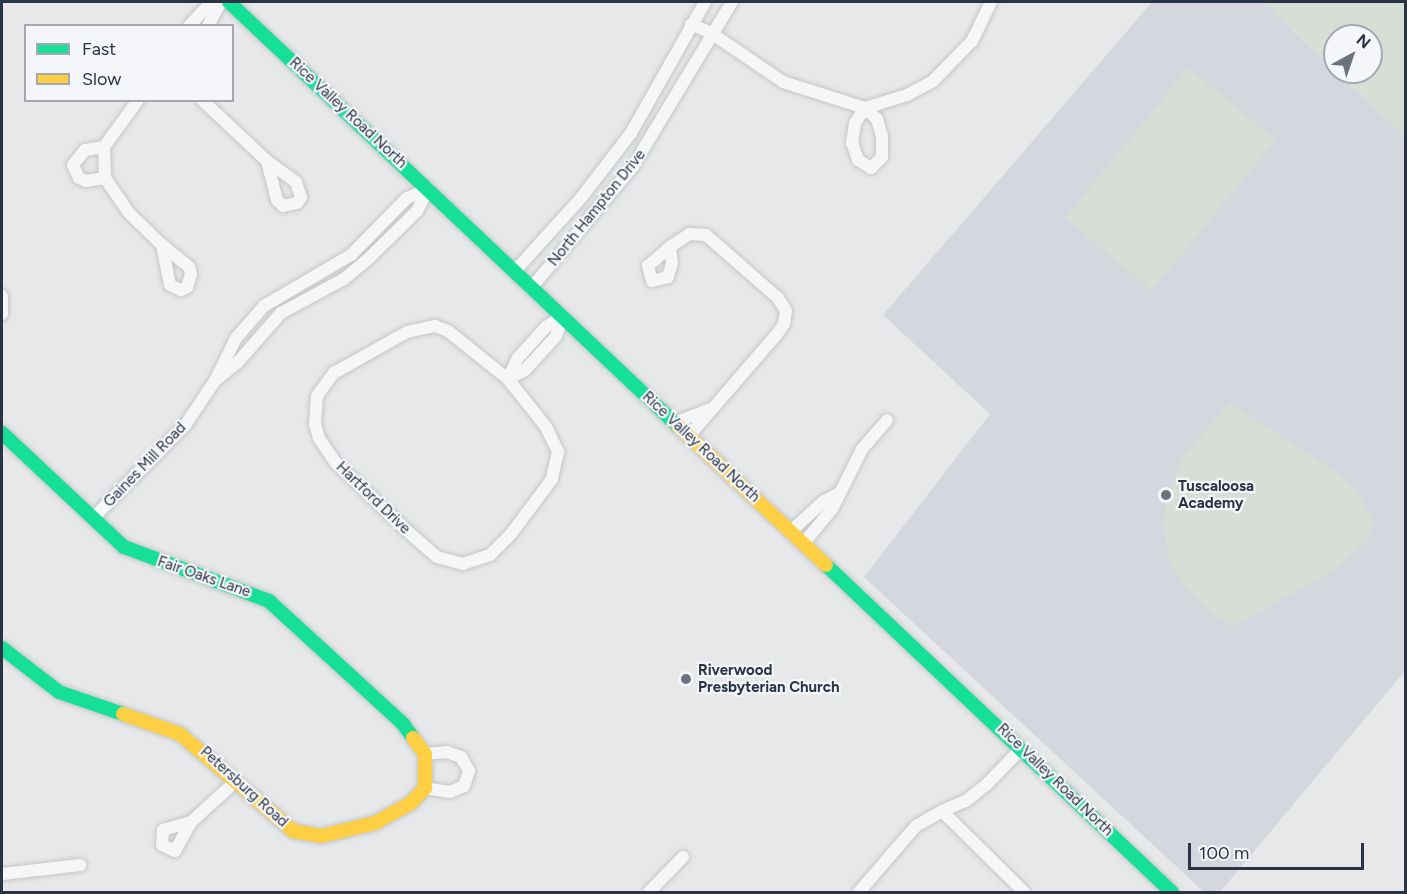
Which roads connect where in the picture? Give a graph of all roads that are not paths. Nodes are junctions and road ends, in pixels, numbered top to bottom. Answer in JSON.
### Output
{"nodes":[{"id":1,"x":211,"y":2,"type":"edge"},
{"id":2,"x":221,"y":2,"type":"edge"},
{"id":3,"x":229,"y":2,"type":"edge"},
{"id":4,"x":705,"y":2,"type":"edge"},
{"id":5,"x":732,"y":2,"type":"edge"},
{"id":6,"x":991,"y":2,"type":"edge"},
{"id":7,"x":191,"y":24,"type":"edge"},
{"id":8,"x":208,"y":24,"type":"edge"},
{"id":9,"x":691,"y":24,"type":"junction"},
{"id":10,"x":711,"y":33,"type":"junction"},
{"id":11,"x":137,"y":102,"type":"edge"},
{"id":12,"x":204,"y":102,"type":"edge"},
{"id":13,"x":104,"y":147,"type":"junction"},
{"id":14,"x":267,"y":161,"type":"dead end"},
{"id":15,"x":105,"y":177,"type":"junction"},
{"id":16,"x":429,"y":189,"type":"junction"},
{"id":17,"x":162,"y":244,"type":"dead end"},
{"id":18,"x":670,"y":247,"type":"dead end"},
{"id":19,"x":515,"y":271,"type":"junction"},
{"id":20,"x":532,"y":287,"type":"junction"},
{"id":21,"x":2,"y":296,"type":"edge"},
{"id":22,"x":2,"y":314,"type":"edge"},
{"id":23,"x":563,"y":316,"type":"junction"},
{"id":24,"x":508,"y":379,"type":"junction"},
{"id":25,"x":712,"y":409,"type":"junction"},
{"id":26,"x":887,"y":420,"type":"dead end"},
{"id":27,"x":674,"y":423,"type":"junction"},
{"id":28,"x":2,"y":433,"type":"edge"},
{"id":29,"x":688,"y":437,"type":"junction"},
{"id":30,"x":840,"y":493,"type":"junction"},
{"id":31,"x":93,"y":518,"type":"junction"},
{"id":32,"x":790,"y":531,"type":"junction"},
{"id":33,"x":803,"y":544,"type":"junction"},
{"id":34,"x":2,"y":648,"type":"edge"},
{"id":35,"x":1022,"y":748,"type":"junction"},
{"id":36,"x":425,"y":754,"type":"junction"},
{"id":37,"x":234,"y":783,"type":"junction"},
{"id":38,"x":425,"y":788,"type":"junction"},
{"id":39,"x":942,"y":811,"type":"junction"},
{"id":40,"x":191,"y":822,"type":"dead end"},
{"id":41,"x":683,"y":856,"type":"dead end"},
{"id":42,"x":80,"y":865,"type":"dead end"},
{"id":43,"x":2,"y":874,"type":"edge"},
{"id":44,"x":649,"y":892,"type":"edge"},
{"id":45,"x":859,"y":892,"type":"edge"},
{"id":46,"x":1024,"y":892,"type":"edge"},
{"id":47,"x":1172,"y":892,"type":"edge"}],
"edges":[{"from":1,"to":7,"type":"street"},
{"from":2,"to":8,"type":"street"},
{"from":3,"to":16,"type":"street","name":"Rice Valley Road North"},
{"from":4,"to":9,"type":"street","name":"North Hampton Drive"},
{"from":5,"to":10,"type":"street","name":"North Hampton Drive"},
{"from":6,"to":10,"type":"street"},
{"from":9,"to":10,"type":"street"},
{"from":9,"to":19,"type":"street","name":"North Hampton Drive"},
{"from":10,"to":20,"type":"street","name":"North Hampton Drive"},
{"from":11,"to":13,"type":"street"},
{"from":12,"to":14,"type":"street"},
{"from":13,"to":15,"type":"street"},
{"from":13,"to":15,"type":"street"},
{"from":15,"to":17,"type":"street"},
{"from":16,"to":19,"type":"street","name":"Rice Valley Road North"},
{"from":16,"to":31,"type":"street","name":"Gaines Mill Road"},
{"from":18,"to":25,"type":"street"},
{"from":19,"to":20,"type":"street","name":"Rice Valley Road North"},
{"from":20,"to":23,"type":"street","name":"Rice Valley Road North"},
{"from":21,"to":22,"type":"street"},
{"from":23,"to":24,"type":"street"},
{"from":23,"to":27,"type":"street","name":"Rice Valley Road North"},
{"from":24,"to":24,"type":"street","name":"Hartford Drive"},
{"from":25,"to":27,"type":"street"},
{"from":25,"to":29,"type":"street"},
{"from":26,"to":30,"type":"street"},
{"from":27,"to":29,"type":"street","name":"Rice Valley Road North"},
{"from":28,"to":31,"type":"street","name":"Fair Oaks Lane"},
{"from":29,"to":32,"type":"street","name":"Rice Valley Road North"},
{"from":30,"to":32,"type":"street"},
{"from":30,"to":33,"type":"street"},
{"from":31,"to":36,"type":"street","name":"Fair Oaks Lane"},
{"from":32,"to":33,"type":"street","name":"Rice Valley Road North"},
{"from":33,"to":35,"type":"street","name":"Rice Valley Road North"},
{"from":34,"to":37,"type":"street","name":"Petersburg Road"},
{"from":35,"to":39,"type":"street"},
{"from":35,"to":47,"type":"street","name":"Rice Valley Road North"},
{"from":36,"to":38,"type":"street"},
{"from":36,"to":38,"type":"street"},
{"from":37,"to":38,"type":"street","name":"Petersburg Road"},
{"from":37,"to":40,"type":"street"},
{"from":39,"to":45,"type":"street"},
{"from":39,"to":46,"type":"street"},
{"from":41,"to":44,"type":"street"},
{"from":42,"to":43,"type":"street"}]}
